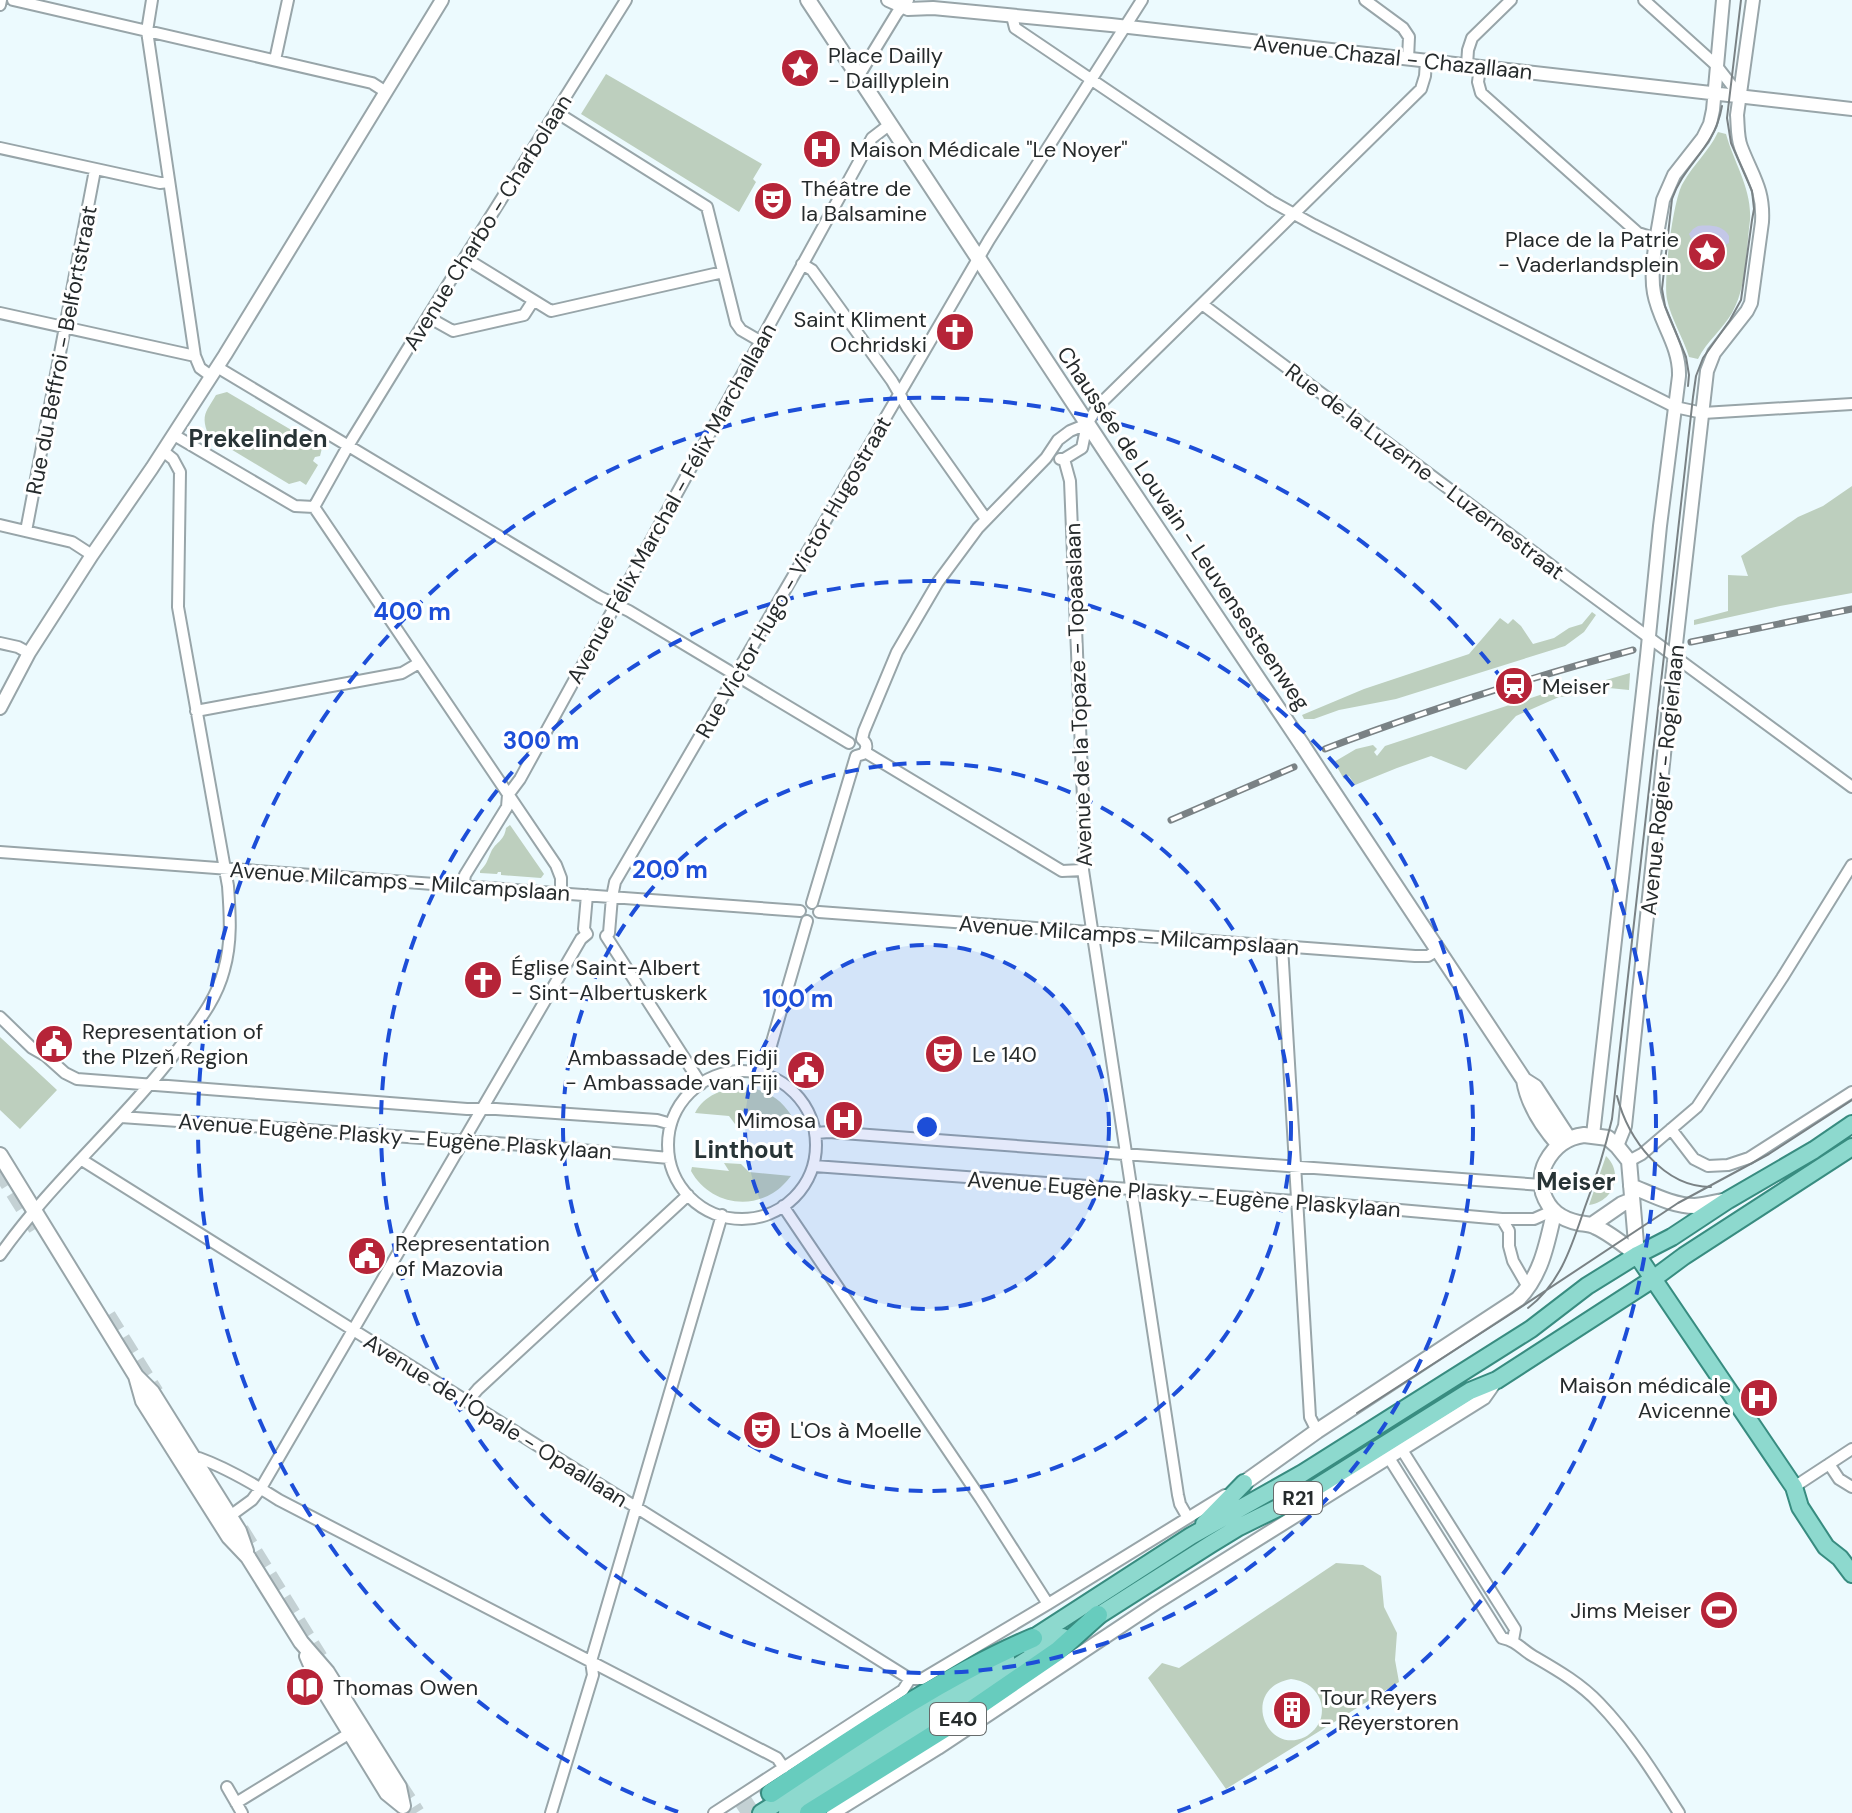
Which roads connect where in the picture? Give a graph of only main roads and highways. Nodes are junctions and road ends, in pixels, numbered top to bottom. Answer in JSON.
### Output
{"nodes":[{"id":1,"x":808,"y":0,"type":"edge"},
{"id":2,"x":1852,"y":1124,"type":"edge"},
{"id":3,"x":1564,"y":1142,"type":"junction"},
{"id":4,"x":1852,"y":1147,"type":"edge"},
{"id":5,"x":0,"y":1155,"type":"edge"},
{"id":6,"x":1631,"y":1193,"type":"junction"},
{"id":7,"x":1728,"y":1200,"type":"junction"},
{"id":8,"x":1553,"y":1212,"type":"junction"},
{"id":9,"x":1593,"y":1224,"type":"junction"},
{"id":10,"x":1637,"y":1255,"type":"junction"},
{"id":11,"x":1653,"y":1279,"type":"junction"},
{"id":12,"x":1244,"y":1483,"type":"joint"},
{"id":13,"x":1191,"y":1536,"type":"junction"},
{"id":14,"x":1852,"y":1574,"type":"edge"},
{"id":15,"x":1098,"y":1615,"type":"junction"},
{"id":16,"x":1033,"y":1638,"type":"junction"},
{"id":17,"x":301,"y":1642,"type":"junction"},
{"id":18,"x":350,"y":1733,"type":"junction"},
{"id":19,"x":373,"y":1746,"type":"junction"},
{"id":20,"x":771,"y":1793,"type":"tunnel mouth"},
{"id":21,"x":405,"y":1809,"type":"edge"},
{"id":22,"x":761,"y":1813,"type":"edge"},
{"id":23,"x":787,"y":1813,"type":"edge"},
{"id":24,"x":809,"y":1813,"type":"edge"}],
"edges":[{"from":1,"to":3,"type":"main road","name":"Chaussée de Louvain - Leuvensesteenweg","bridge":true},
{"from":2,"to":7,"type":"main road","number":"R21"},
{"from":3,"to":6,"type":"main road"},
{"from":3,"to":8,"type":"main road"},
{"from":4,"to":11,"type":"main road","number":"R21"},
{"from":5,"to":17,"type":"main road"},
{"from":6,"to":7,"type":"main road"},
{"from":6,"to":9,"type":"main road"},
{"from":6,"to":10,"type":"main road"},
{"from":7,"to":10,"type":"main road","number":"R21"},
{"from":8,"to":9,"type":"main road"},
{"from":8,"to":12,"type":"main road"},
{"from":9,"to":10,"type":"main road"},
{"from":10,"to":11,"type":"main road"},
{"from":10,"to":13,"type":"main road","number":"R21"},
{"from":11,"to":14,"type":"main road"},
{"from":11,"to":15,"type":"main road","number":"R21"},
{"from":12,"to":13,"type":"main road"},
{"from":13,"to":16,"type":"main road","number":"R21"},
{"from":15,"to":23,"type":"main road","number":"R21"},
{"from":15,"to":24,"type":"highway","number":"E40"},
{"from":16,"to":20,"type":"highway","number":"E40"},
{"from":16,"to":22,"type":"main road","number":"R21"},
{"from":17,"to":18,"type":"main road"},
{"from":17,"to":19,"type":"main road"},
{"from":18,"to":19,"type":"main road"},
{"from":18,"to":21,"type":"main road"},
{"from":19,"to":21,"type":"main road"}]}
